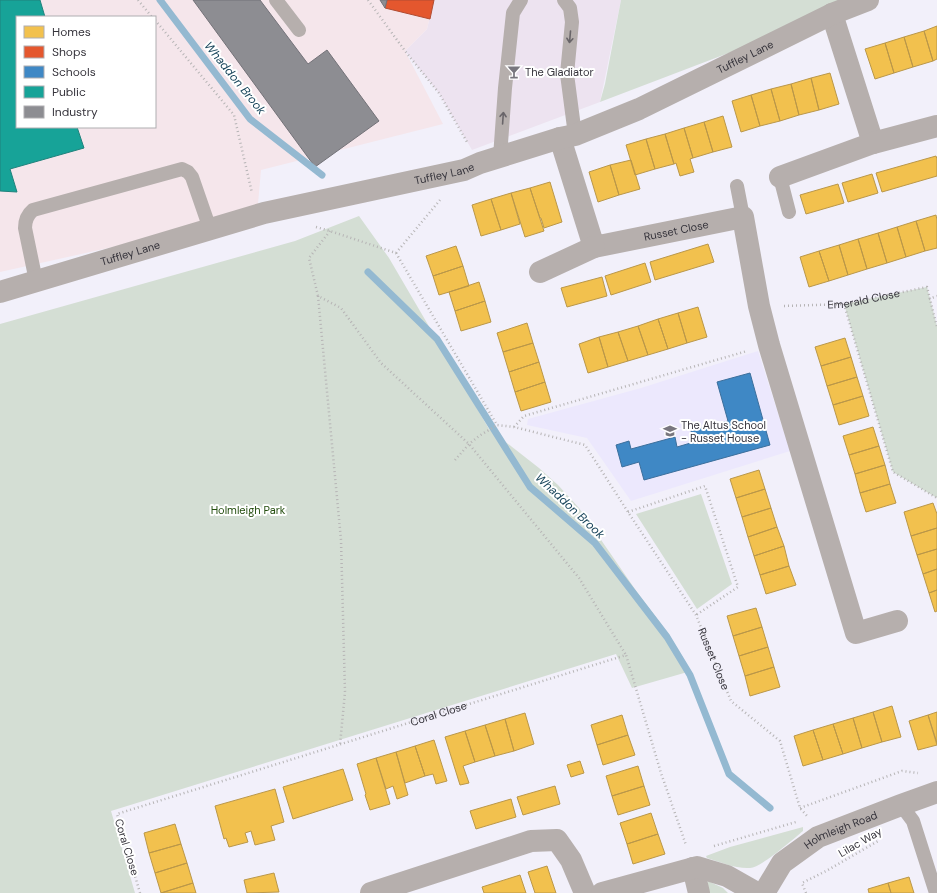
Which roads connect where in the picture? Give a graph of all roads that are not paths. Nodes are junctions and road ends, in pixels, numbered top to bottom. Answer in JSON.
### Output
{"nodes":[{"id":1,"x":276,"y":0,"type":"edge"},
{"id":2,"x":521,"y":0,"type":"edge"},
{"id":3,"x":564,"y":0,"type":"edge"},
{"id":4,"x":868,"y":0,"type":"edge"},
{"id":5,"x":832,"y":14,"type":"junction"},
{"id":6,"x":299,"y":30,"type":"dead end"},
{"id":7,"x":937,"y":126,"type":"edge"},
{"id":8,"x":568,"y":136,"type":"junction"},
{"id":9,"x":873,"y":143,"type":"junction"},
{"id":10,"x":490,"y":160,"type":"junction"},
{"id":11,"x":780,"y":177,"type":"joint"},
{"id":12,"x":738,"y":186,"type":"dead end"},
{"id":13,"x":789,"y":212,"type":"dead end"},
{"id":14,"x":743,"y":218,"type":"junction"},
{"id":15,"x":210,"y":229,"type":"junction"},
{"id":16,"x":594,"y":247,"type":"junction"},
{"id":17,"x":540,"y":272,"type":"dead end"},
{"id":18,"x":36,"y":281,"type":"junction"},
{"id":19,"x":0,"y":292,"type":"edge"},
{"id":20,"x":897,"y":622,"type":"dead end"},
{"id":21,"x":937,"y":792,"type":"edge"},
{"id":22,"x":901,"y":804,"type":"junction"},
{"id":23,"x":693,"y":868,"type":"junction"},
{"id":24,"x":371,"y":893,"type":"edge"},
{"id":25,"x":585,"y":893,"type":"edge"},
{"id":26,"x":602,"y":893,"type":"edge"},
{"id":27,"x":699,"y":893,"type":"edge"},
{"id":28,"x":756,"y":893,"type":"edge"},
{"id":29,"x":764,"y":893,"type":"edge"},
{"id":30,"x":936,"y":893,"type":"edge"}],
"edges":[{"from":1,"to":6,"type":"lane"},
{"from":10,"to":2,"type":"lane","one_way":true},
{"from":3,"to":8,"type":"lane","one_way":true},
{"from":4,"to":5,"type":"street","name":"Tuffley Lane"},
{"from":5,"to":8,"type":"street","name":"Tuffley Lane"},
{"from":5,"to":9,"type":"street"},
{"from":7,"to":9,"type":"street"},
{"from":8,"to":10,"type":"street","name":"Tuffley Lane"},
{"from":8,"to":16,"type":"street"},
{"from":9,"to":11,"type":"street"},
{"from":10,"to":15,"type":"street","name":"Tuffley Lane"},
{"from":11,"to":13,"type":"lane"},
{"from":12,"to":14,"type":"lane"},
{"from":14,"to":16,"type":"street","name":"Russet Close"},
{"from":14,"to":20,"type":"street"},
{"from":15,"to":18,"type":"street","name":"Tuffley Lane"},
{"from":15,"to":18,"type":"lane"},
{"from":16,"to":17,"type":"street","name":"Russet Close"},
{"from":18,"to":19,"type":"street","name":"Tuffley Lane"},
{"from":21,"to":22,"type":"street","name":"Holmleigh Road"},
{"from":22,"to":29,"type":"street","name":"Holmleigh Road"},
{"from":22,"to":30,"type":"lane"},
{"from":23,"to":26,"type":"street"},
{"from":23,"to":27,"type":"street"},
{"from":23,"to":28,"type":"street"},
{"from":24,"to":25,"type":"street"}]}
